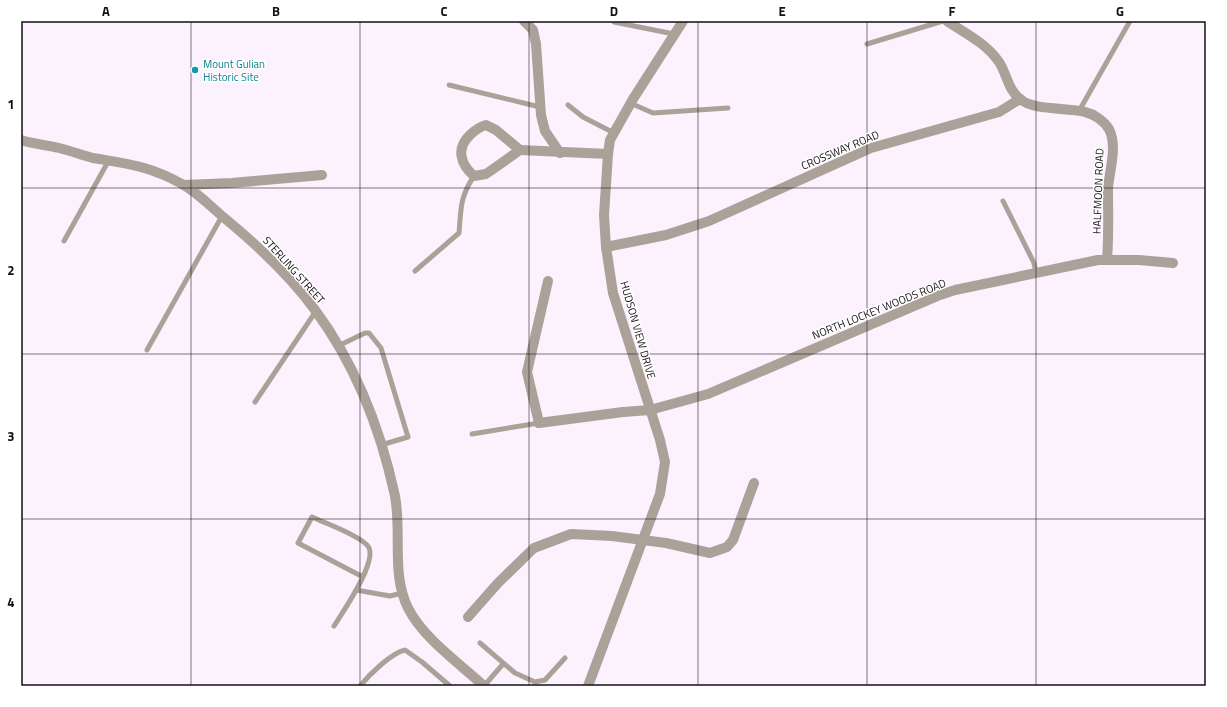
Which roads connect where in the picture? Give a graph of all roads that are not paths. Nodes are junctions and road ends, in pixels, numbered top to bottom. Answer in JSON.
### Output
{"nodes":[{"id":1,"x":524,"y":21,"type":"edge"},
{"id":2,"x":683,"y":21,"type":"edge"},
{"id":3,"x":943,"y":21,"type":"edge"},
{"id":4,"x":947,"y":21,"type":"edge"},
{"id":5,"x":1130,"y":21,"type":"edge"},
{"id":6,"x":614,"y":22,"type":"edge"},
{"id":7,"x":674,"y":34,"type":"junction"},
{"id":8,"x":867,"y":44,"type":"dead end"},
{"id":9,"x":449,"y":85,"type":"dead end"},
{"id":10,"x":1020,"y":99,"type":"junction"},
{"id":11,"x":630,"y":103,"type":"junction"},
{"id":12,"x":568,"y":105,"type":"dead end"},
{"id":13,"x":540,"y":107,"type":"junction"},
{"id":14,"x":728,"y":108,"type":"dead end"},
{"id":15,"x":1079,"y":111,"type":"junction"},
{"id":16,"x":614,"y":133,"type":"junction"},
{"id":17,"x":21,"y":140,"type":"edge"},
{"id":18,"x":520,"y":150,"type":"junction"},
{"id":19,"x":560,"y":153,"type":"junction"},
{"id":20,"x":608,"y":154,"type":"junction"},
{"id":21,"x":108,"y":160,"type":"junction"},
{"id":22,"x":322,"y":175,"type":"dead end"},
{"id":23,"x":474,"y":176,"type":"junction"},
{"id":24,"x":184,"y":185,"type":"junction"},
{"id":25,"x":1003,"y":201,"type":"dead end"},
{"id":26,"x":222,"y":216,"type":"junction"},
{"id":27,"x":64,"y":241,"type":"dead end"},
{"id":28,"x":606,"y":247,"type":"junction"},
{"id":29,"x":1106,"y":260,"type":"junction"},
{"id":30,"x":1173,"y":263,"type":"dead end"},
{"id":31,"x":415,"y":271,"type":"dead end"},
{"id":32,"x":1036,"y":273,"type":"junction"},
{"id":33,"x":548,"y":281,"type":"dead end"},
{"id":34,"x":316,"y":311,"type":"junction"},
{"id":35,"x":338,"y":346,"type":"junction"},
{"id":36,"x":147,"y":350,"type":"dead end"},
{"id":37,"x":255,"y":402,"type":"dead end"},
{"id":38,"x":650,"y":410,"type":"junction"},
{"id":39,"x":539,"y":423,"type":"junction"},
{"id":40,"x":472,"y":434,"type":"dead end"},
{"id":41,"x":381,"y":445,"type":"junction"},
{"id":42,"x":754,"y":483,"type":"dead end"},
{"id":43,"x":644,"y":541,"type":"junction"},
{"id":44,"x":363,"y":577,"type":"junction"},
{"id":45,"x":356,"y":590,"type":"junction"},
{"id":46,"x":402,"y":593,"type":"junction"},
{"id":47,"x":468,"y":617,"type":"dead end"},
{"id":48,"x":334,"y":626,"type":"dead end"},
{"id":49,"x":480,"y":643,"type":"dead end"},
{"id":50,"x":565,"y":658,"type":"dead end"},
{"id":51,"x":503,"y":664,"type":"junction"},
{"id":52,"x":360,"y":686,"type":"edge"},
{"id":53,"x":450,"y":686,"type":"edge"},
{"id":54,"x":484,"y":686,"type":"edge"},
{"id":55,"x":588,"y":686,"type":"edge"}],
"edges":[{"from":1,"to":13,"type":"street"},
{"from":2,"to":7,"type":"street","name":"HUDSON VIEW DRIVE"},
{"from":3,"to":8,"type":"lane"},
{"from":4,"to":10,"type":"street"},
{"from":5,"to":15,"type":"lane"},
{"from":6,"to":7,"type":"lane"},
{"from":7,"to":11,"type":"street","name":"HUDSON VIEW DRIVE"},
{"from":9,"to":13,"type":"lane"},
{"from":10,"to":15,"type":"street"},
{"from":10,"to":28,"type":"street","name":"CROSSWAY ROAD"},
{"from":11,"to":14,"type":"lane"},
{"from":11,"to":16,"type":"street","name":"HUDSON VIEW DRIVE"},
{"from":12,"to":16,"type":"lane"},
{"from":13,"to":19,"type":"street"},
{"from":15,"to":29,"type":"street","name":"HALFMOON ROAD"},
{"from":16,"to":20,"type":"street","name":"HUDSON VIEW DRIVE"},
{"from":17,"to":21,"type":"street","name":"STERLING STREET"},
{"from":18,"to":19,"type":"street"},
{"from":18,"to":23,"type":"street"},
{"from":18,"to":23,"type":"street"},
{"from":19,"to":20,"type":"street"},
{"from":20,"to":28,"type":"street","name":"HUDSON VIEW DRIVE"},
{"from":21,"to":24,"type":"street","name":"STERLING STREET"},
{"from":21,"to":27,"type":"lane"},
{"from":22,"to":24,"type":"street"},
{"from":23,"to":31,"type":"lane"},
{"from":24,"to":26,"type":"street","name":"STERLING STREET"},
{"from":25,"to":32,"type":"lane"},
{"from":26,"to":34,"type":"street","name":"STERLING STREET"},
{"from":26,"to":36,"type":"lane"},
{"from":28,"to":38,"type":"street","name":"HUDSON VIEW DRIVE"},
{"from":29,"to":30,"type":"street","name":"NORTH LOCKEY WOODS ROAD"},
{"from":29,"to":32,"type":"street","name":"NORTH LOCKEY WOODS ROAD"},
{"from":32,"to":38,"type":"street","name":"NORTH LOCKEY WOODS ROAD"},
{"from":33,"to":39,"type":"street"},
{"from":34,"to":35,"type":"street","name":"STERLING STREET"},
{"from":34,"to":37,"type":"lane"},
{"from":35,"to":41,"type":"street","name":"STERLING STREET"},
{"from":35,"to":41,"type":"lane"},
{"from":38,"to":39,"type":"street","name":"NORTH LOCKEY WOODS ROAD"},
{"from":38,"to":43,"type":"street","name":"HUDSON VIEW DRIVE"},
{"from":39,"to":40,"type":"lane"},
{"from":41,"to":46,"type":"street","name":"STERLING STREET"},
{"from":42,"to":43,"type":"street"},
{"from":43,"to":47,"type":"street"},
{"from":43,"to":55,"type":"street","name":"HUDSON VIEW DRIVE"},
{"from":44,"to":44,"type":"lane"},
{"from":44,"to":45,"type":"lane"},
{"from":45,"to":46,"type":"lane"},
{"from":45,"to":48,"type":"lane"},
{"from":46,"to":54,"type":"street","name":"STERLING STREET"},
{"from":49,"to":51,"type":"lane"},
{"from":50,"to":51,"type":"lane"},
{"from":51,"to":54,"type":"lane"},
{"from":52,"to":53,"type":"lane"}]}
